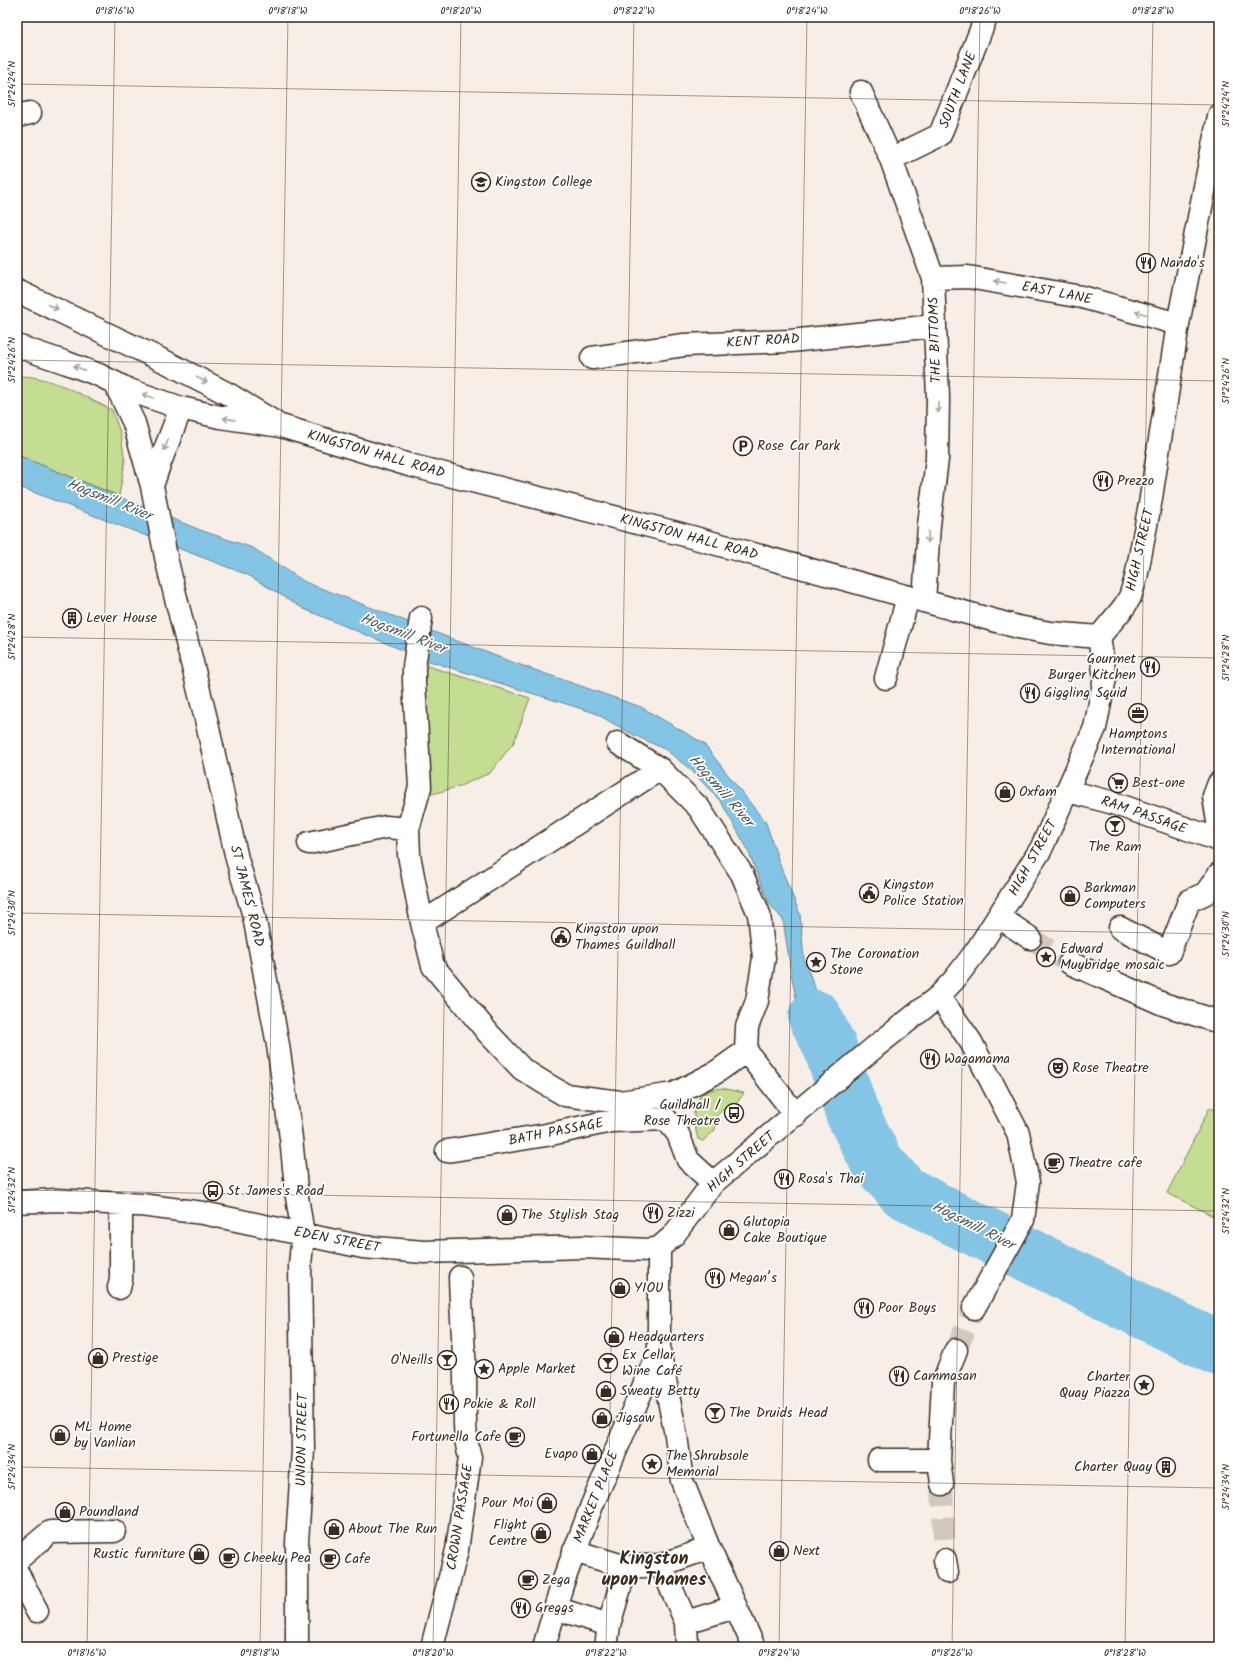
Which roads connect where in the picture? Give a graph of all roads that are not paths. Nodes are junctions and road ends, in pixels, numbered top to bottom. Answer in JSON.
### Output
{"nodes":[{"id":1,"x":986,"y":17,"type":"edge"},
{"id":2,"x":862,"y":92,"type":"dead end"},
{"id":3,"x":1219,"y":116,"type":"edge"},
{"id":4,"x":891,"y":159,"type":"junction"},
{"id":5,"x":933,"y":278,"type":"junction"},
{"id":6,"x":17,"y":291,"type":"edge"},
{"id":7,"x":1178,"y":324,"type":"junction"},
{"id":8,"x":934,"y":326,"type":"junction"},
{"id":9,"x":17,"y":346,"type":"edge"},
{"id":10,"x":592,"y":358,"type":"dead end"},
{"id":11,"x":115,"y":383,"type":"junction"},
{"id":12,"x":181,"y":408,"type":"junction"},
{"id":13,"x":281,"y":426,"type":"junction"},
{"id":14,"x":153,"y":489,"type":"junction"},
{"id":15,"x":916,"y":599,"type":"junction"},
{"id":16,"x":421,"y":620,"type":"dead end"},
{"id":17,"x":1099,"y":637,"type":"junction"},
{"id":18,"x":886,"y":678,"type":"dead end"},
{"id":19,"x":618,"y":743,"type":"dead end"},
{"id":20,"x":660,"y":769,"type":"junction"},
{"id":21,"x":1219,"y":783,"type":"edge"},
{"id":22,"x":1068,"y":791,"type":"junction"},
{"id":23,"x":1219,"y":828,"type":"edge"},
{"id":24,"x":408,"y":829,"type":"junction"},
{"id":25,"x":1219,"y":840,"type":"edge"},
{"id":26,"x":309,"y":843,"type":"dead end"},
{"id":27,"x":1219,"y":874,"type":"edge"},
{"id":28,"x":999,"y":917,"type":"junction"},
{"id":29,"x":422,"y":923,"type":"junction"},
{"id":30,"x":1120,"y":928,"type":"dead end"},
{"id":31,"x":1030,"y":938,"type":"tunnel mouth"},
{"id":32,"x":1070,"y":963,"type":"tunnel mouth"},
{"id":33,"x":939,"y":996,"type":"junction"},
{"id":34,"x":1219,"y":1022,"type":"edge"},
{"id":35,"x":746,"y":1051,"type":"junction"},
{"id":36,"x":796,"y":1114,"type":"junction"},
{"id":37,"x":447,"y":1151,"type":"dead end"},
{"id":38,"x":713,"y":1183,"type":"junction"},
{"id":39,"x":17,"y":1202,"type":"edge"},
{"id":40,"x":121,"y":1204,"type":"junction"},
{"id":41,"x":303,"y":1234,"type":"junction"},
{"id":42,"x":659,"y":1248,"type":"junction"},
{"id":43,"x":460,"y":1277,"type":"dead end"},
{"id":44,"x":119,"y":1288,"type":"dead end"},
{"id":45,"x":974,"y":1308,"type":"tunnel mouth"},
{"id":46,"x":956,"y":1350,"type":"tunnel mouth"},
{"id":47,"x":659,"y":1351,"type":"junction"},
{"id":48,"x":879,"y":1460,"type":"dead end"},
{"id":49,"x":939,"y":1460,"type":"junction"},
{"id":50,"x":942,"y":1484,"type":"tunnel mouth"},
{"id":51,"x":114,"y":1531,"type":"dead end"},
{"id":52,"x":709,"y":1548,"type":"junction"},
{"id":53,"x":574,"y":1551,"type":"junction"},
{"id":54,"x":17,"y":1560,"type":"edge"},
{"id":55,"x":661,"y":1565,"type":"junction"},
{"id":56,"x":626,"y":1567,"type":"junction"},
{"id":57,"x":17,"y":1572,"type":"edge"},
{"id":58,"x":735,"y":1607,"type":"junction"},
{"id":59,"x":555,"y":1608,"type":"junction"},
{"id":60,"x":37,"y":1611,"type":"dead end"},
{"id":61,"x":686,"y":1622,"type":"junction"},
{"id":62,"x":609,"y":1625,"type":"junction"},
{"id":63,"x":297,"y":1647,"type":"edge"},
{"id":64,"x":432,"y":1647,"type":"edge"},
{"id":65,"x":544,"y":1647,"type":"edge"},
{"id":66,"x":606,"y":1647,"type":"edge"},
{"id":67,"x":687,"y":1647,"type":"edge"},
{"id":68,"x":754,"y":1647,"type":"edge"}],
"edges":[{"from":1,"to":4,"type":"street","name":"SOUTH LANE"},
{"from":2,"to":4,"type":"street","name":"THE BITTOMS"},
{"from":3,"to":7,"type":"street","name":"HIGH STREET"},
{"from":4,"to":5,"type":"street","name":"THE BITTOMS"},
{"from":7,"to":5,"type":"street","name":"EAST LANE","one_way":true},
{"from":5,"to":8,"type":"street","name":"THE BITTOMS"},
{"from":6,"to":13,"type":"street","name":"KINGSTON HALL ROAD","one_way":true},
{"from":7,"to":17,"type":"street","name":"HIGH STREET"},
{"from":8,"to":10,"type":"street","name":"KENT ROAD"},
{"from":8,"to":15,"type":"street","name":"THE BITTOMS","one_way":true},
{"from":11,"to":9,"type":"street","name":"KINGSTON HALL ROAD","one_way":true},
{"from":12,"to":11,"type":"street","name":"KINGSTON HALL ROAD","one_way":true},
{"from":11,"to":14,"type":"street","name":"ST JAMES' ROAD"},
{"from":13,"to":12,"type":"street","name":"KINGSTON HALL ROAD","one_way":true},
{"from":12,"to":14,"type":"street","one_way":true},
{"from":13,"to":15,"type":"street","name":"KINGSTON HALL ROAD"},
{"from":14,"to":41,"type":"street","name":"ST JAMES' ROAD"},
{"from":15,"to":17,"type":"street","name":"KINGSTON HALL ROAD"},
{"from":15,"to":18,"type":"street","name":"THE BITTOMS"},
{"from":16,"to":24,"type":"street"},
{"from":17,"to":22,"type":"street","name":"HIGH STREET"},
{"from":19,"to":20,"type":"street"},
{"from":20,"to":29,"type":"street"},
{"from":20,"to":35,"type":"street"},
{"from":21,"to":23,"type":"street"},
{"from":22,"to":25,"type":"street","name":"RAM PASSAGE"},
{"from":22,"to":28,"type":"street","name":"HIGH STREET"},
{"from":24,"to":26,"type":"street"},
{"from":24,"to":29,"type":"street"},
{"from":27,"to":30,"type":"street"},
{"from":28,"to":31,"type":"street"},
{"from":28,"to":33,"type":"street","name":"HIGH STREET"},
{"from":29,"to":35,"type":"street"},
{"from":32,"to":34,"type":"street"},
{"from":33,"to":36,"type":"street","name":"HIGH STREET"},
{"from":33,"to":45,"type":"street"},
{"from":35,"to":36,"type":"street"},
{"from":36,"to":38,"type":"street","name":"HIGH STREET"},
{"from":37,"to":38,"type":"street","name":"BATH PASSAGE"},
{"from":38,"to":42,"type":"street","name":"HIGH STREET"},
{"from":39,"to":40,"type":"street","name":"EDEN STREET"},
{"from":40,"to":41,"type":"street","name":"EDEN STREET"},
{"from":40,"to":44,"type":"street"},
{"from":41,"to":42,"type":"street","name":"EDEN STREET"},
{"from":41,"to":63,"type":"street","name":"UNION STREET"},
{"from":42,"to":47,"type":"street","name":"MARKET PLACE"},
{"from":43,"to":64,"type":"street","name":"CROWN PASSAGE"},
{"from":46,"to":49,"type":"street"},
{"from":47,"to":52,"type":"street","name":"MARKET PLACE"},
{"from":47,"to":53,"type":"street","name":"MARKET PLACE"},
{"from":48,"to":49,"type":"street"},
{"from":49,"to":50,"type":"street"},
{"from":51,"to":54,"type":"street"},
{"from":52,"to":55,"type":"street"},
{"from":52,"to":58,"type":"street","name":"MARKET PLACE"},
{"from":53,"to":56,"type":"street"},
{"from":53,"to":59,"type":"street","name":"MARKET PLACE"},
{"from":55,"to":56,"type":"street"},
{"from":55,"to":61,"type":"street"},
{"from":56,"to":62,"type":"street"},
{"from":57,"to":60,"type":"street"},
{"from":58,"to":61,"type":"street"},
{"from":58,"to":68,"type":"street","name":"MARKET PLACE"},
{"from":59,"to":62,"type":"street"},
{"from":59,"to":65,"type":"street","name":"MARKET PLACE"},
{"from":61,"to":67,"type":"street"},
{"from":62,"to":66,"type":"street"}]}
